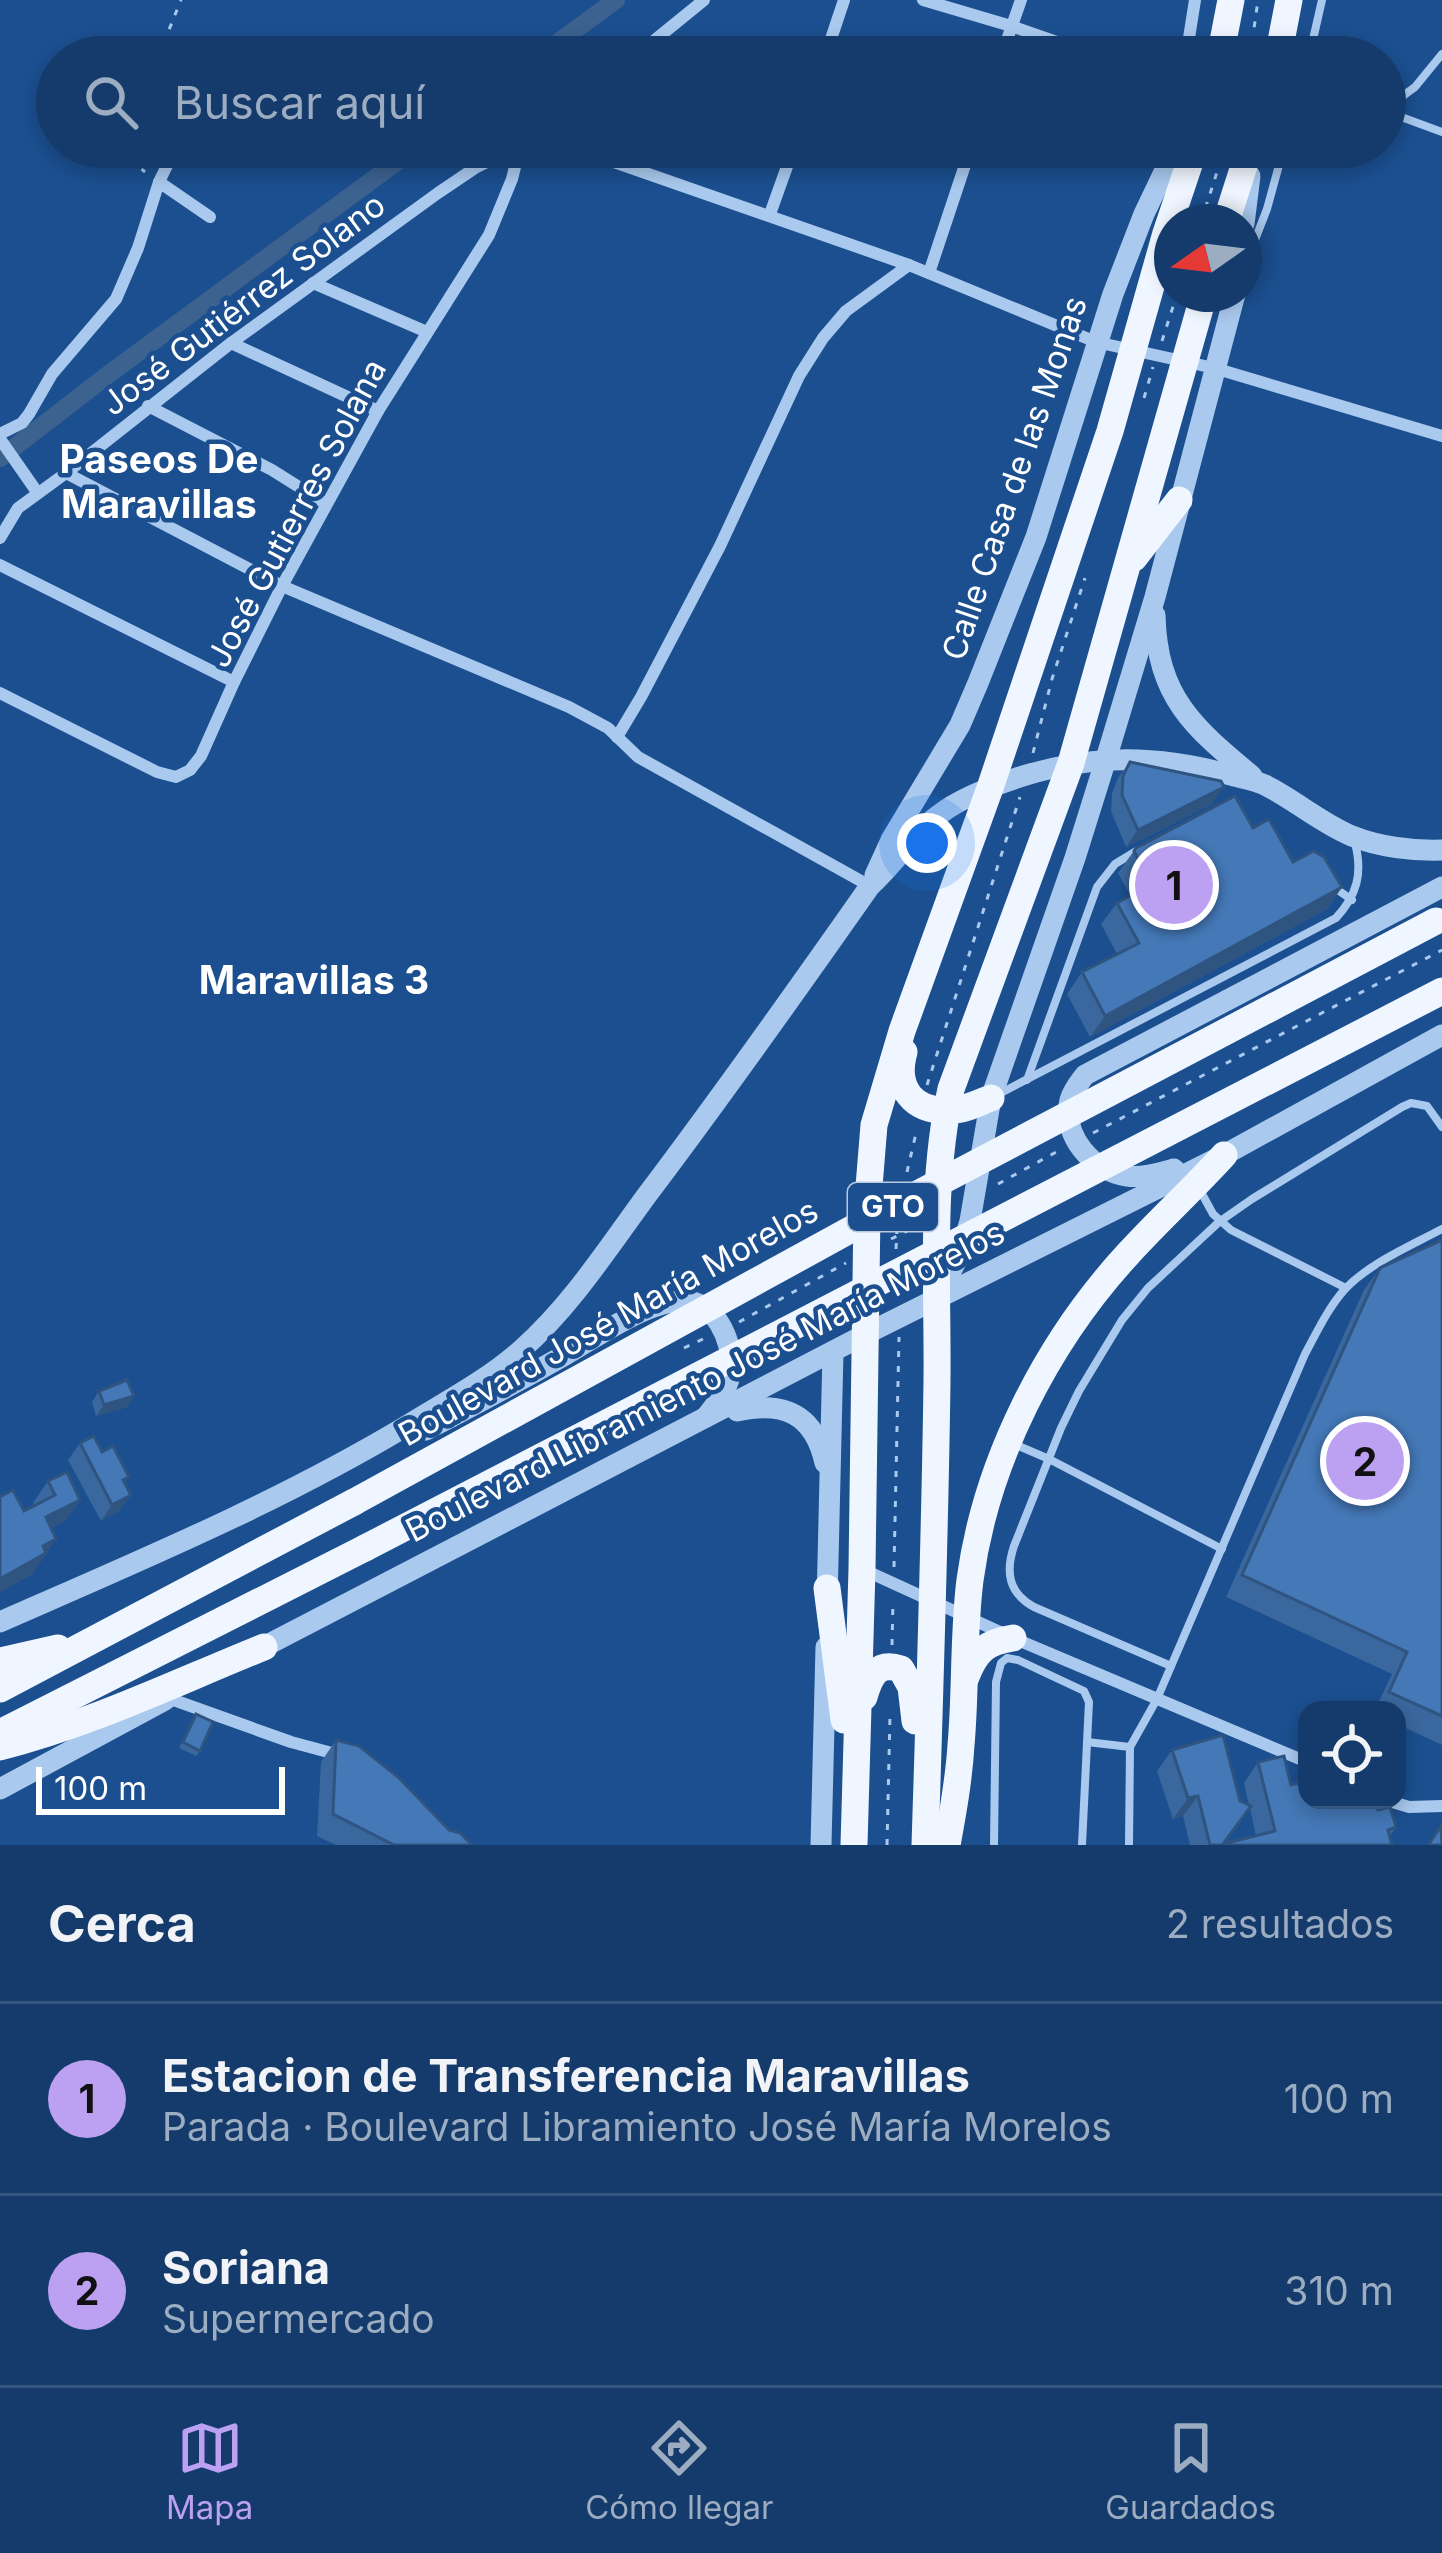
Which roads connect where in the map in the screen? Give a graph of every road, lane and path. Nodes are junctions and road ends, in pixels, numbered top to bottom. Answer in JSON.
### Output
{"nodes":[{"id":1,"x":181,"y":0,"type":"edge"},
{"id":2,"x":704,"y":0,"type":"edge"},
{"id":3,"x":844,"y":0,"type":"edge"},
{"id":4,"x":923,"y":0,"type":"edge"},
{"id":5,"x":1021,"y":0,"type":"edge"},
{"id":6,"x":1195,"y":0,"type":"edge"},
{"id":7,"x":1232,"y":0,"type":"edge"},
{"id":8,"x":1258,"y":0,"type":"edge"},
{"id":9,"x":1288,"y":0,"type":"edge"},
{"id":10,"x":1322,"y":0,"type":"edge"},
{"id":11,"x":1011,"y":26,"type":"junction"},
{"id":12,"x":166,"y":36,"type":"edge"},
{"id":13,"x":660,"y":36,"type":"edge"},
{"id":14,"x":832,"y":36,"type":"edge"},
{"id":15,"x":1008,"y":36,"type":"edge"},
{"id":16,"x":1040,"y":36,"type":"edge"},
{"id":17,"x":1189,"y":36,"type":"edge"},
{"id":18,"x":1224,"y":36,"type":"edge"},
{"id":19,"x":1253,"y":36,"type":"edge"},
{"id":20,"x":1282,"y":36,"type":"edge"},
{"id":21,"x":1314,"y":36,"type":"edge"},
{"id":22,"x":1442,"y":54,"type":"edge"},
{"id":23,"x":1406,"y":94,"type":"edge"},
{"id":24,"x":1406,"y":118,"type":"edge"},
{"id":25,"x":1442,"y":132,"type":"edge"},
{"id":26,"x":141,"y":168,"type":"edge"},
{"id":27,"x":166,"y":168,"type":"edge"},
{"id":28,"x":475,"y":168,"type":"edge"},
{"id":29,"x":514,"y":168,"type":"edge"},
{"id":30,"x":633,"y":168,"type":"edge"},
{"id":31,"x":786,"y":168,"type":"edge"},
{"id":32,"x":964,"y":168,"type":"edge"},
{"id":33,"x":1163,"y":168,"type":"edge"},
{"id":34,"x":1165,"y":168,"type":"edge"},
{"id":35,"x":1188,"y":168,"type":"edge"},
{"id":36,"x":1218,"y":168,"type":"edge"},
{"id":37,"x":1244,"y":168,"type":"edge"},
{"id":38,"x":1249,"y":168,"type":"edge"},
{"id":39,"x":1278,"y":168,"type":"edge"},
{"id":40,"x":1163,"y":172,"type":"junction"},
{"id":41,"x":159,"y":182,"type":"junction"},
{"id":42,"x":1207,"y":204,"type":"edge"},
{"id":43,"x":1232,"y":204,"type":"edge"},
{"id":44,"x":1246,"y":204,"type":"edge"},
{"id":45,"x":770,"y":214,"type":"junction"},
{"id":46,"x":210,"y":217,"type":"dead end"},
{"id":47,"x":1262,"y":222,"type":"edge"},
{"id":48,"x":909,"y":265,"type":"junction"},
{"id":49,"x":929,"y":273,"type":"junction"},
{"id":50,"x":314,"y":283,"type":"junction"},
{"id":51,"x":1199,"y":312,"type":"edge"},
{"id":52,"x":1230,"y":312,"type":"edge"},
{"id":53,"x":427,"y":332,"type":"junction"},
{"id":54,"x":1096,"y":342,"type":"junction"},
{"id":55,"x":231,"y":343,"type":"junction"},
{"id":56,"x":1132,"y":351,"type":"junction"},
{"id":57,"x":1184,"y":362,"type":"junction"},
{"id":58,"x":1214,"y":368,"type":"junction"},
{"id":59,"x":148,"y":406,"type":"junction"},
{"id":60,"x":377,"y":411,"type":"junction"},
{"id":61,"x":1442,"y":436,"type":"edge"},
{"id":62,"x":1,"y":439,"type":"edge"},
{"id":63,"x":66,"y":473,"type":"junction"},
{"id":64,"x":37,"y":492,"type":"junction"},
{"id":65,"x":1179,"y":500,"type":"junction"},
{"id":66,"x":326,"y":504,"type":"junction"},
{"id":67,"x":18,"y":508,"type":"junction"},
{"id":68,"x":0,"y":509,"type":"edge"},
{"id":69,"x":0,"y":538,"type":"edge"},
{"id":70,"x":0,"y":566,"type":"edge"},
{"id":71,"x":1124,"y":571,"type":"junction"},
{"id":72,"x":282,"y":586,"type":"junction"},
{"id":73,"x":1155,"y":597,"type":"junction"},
{"id":74,"x":234,"y":682,"type":"junction"},
{"id":75,"x":0,"y":693,"type":"edge"},
{"id":76,"x":617,"y":736,"type":"junction"},
{"id":77,"x":1106,"y":759,"type":"junction"},
{"id":78,"x":1071,"y":763,"type":"junction"},
{"id":79,"x":1262,"y":784,"type":"junction"},
{"id":80,"x":990,"y":788,"type":"junction"},
{"id":81,"x":1353,"y":836,"type":"junction"},
{"id":82,"x":1148,"y":844,"type":"edge"},
{"id":83,"x":1442,"y":850,"type":"edge"},
{"id":84,"x":1318,"y":876,"type":"edge"},
{"id":85,"x":870,"y":886,"type":"junction"},
{"id":86,"x":1442,"y":887,"type":"edge"},
{"id":87,"x":951,"y":900,"type":"junction"},
{"id":88,"x":1352,"y":900,"type":"junction"},
{"id":89,"x":1439,"y":920,"type":"edge"},
{"id":90,"x":1442,"y":992,"type":"edge"},
{"id":91,"x":1440,"y":1040,"type":"edge"},
{"id":92,"x":1027,"y":1080,"type":"junction"},
{"id":93,"x":991,"y":1098,"type":"junction"},
{"id":94,"x":946,"y":1111,"type":"junction"},
{"id":95,"x":1442,"y":1127,"type":"edge"},
{"id":96,"x":1224,"y":1155,"type":"junction"},
{"id":97,"x":1197,"y":1184,"type":"junction"},
{"id":98,"x":1219,"y":1222,"type":"junction"},
{"id":99,"x":1442,"y":1229,"type":"edge"},
{"id":100,"x":896,"y":1236,"type":"dead end"},
{"id":101,"x":897,"y":1257,"type":"dead end"},
{"id":102,"x":1346,"y":1288,"type":"junction"},
{"id":103,"x":938,"y":1299,"type":"junction"},
{"id":104,"x":899,"y":1318,"type":"junction"},
{"id":105,"x":866,"y":1334,"type":"junction"},
{"id":106,"x":833,"y":1352,"type":"junction"},
{"id":107,"x":702,"y":1422,"type":"junction"},
{"id":108,"x":1010,"y":1442,"type":"junction"},
{"id":109,"x":1048,"y":1459,"type":"junction"},
{"id":110,"x":337,"y":1468,"type":"junction"},
{"id":111,"x":830,"y":1486,"type":"junction"},
{"id":112,"x":1222,"y":1549,"type":"junction"},
{"id":113,"x":862,"y":1569,"type":"junction"},
{"id":114,"x":894,"y":1583,"type":"junction"},
{"id":115,"x":827,"y":1588,"type":"junction"},
{"id":116,"x":932,"y":1600,"type":"junction"},
{"id":117,"x":967,"y":1616,"type":"junction"},
{"id":118,"x":0,"y":1622,"type":"edge"},
{"id":119,"x":1013,"y":1638,"type":"junction"},
{"id":120,"x":92,"y":1642,"type":"junction"},
{"id":121,"x":264,"y":1647,"type":"junction"},
{"id":122,"x":0,"y":1660,"type":"edge"},
{"id":123,"x":892,"y":1666,"type":"junction"},
{"id":124,"x":1172,"y":1666,"type":"junction"},
{"id":125,"x":963,"y":1686,"type":"junction"},
{"id":126,"x":0,"y":1689,"type":"edge"},
{"id":127,"x":168,"y":1698,"type":"junction"},
{"id":128,"x":1157,"y":1699,"type":"junction"},
{"id":129,"x":891,"y":1711,"type":"dead end"},
{"id":130,"x":857,"y":1721,"type":"junction"},
{"id":131,"x":0,"y":1733,"type":"edge"},
{"id":132,"x":1087,"y":1742,"type":"junction"},
{"id":133,"x":0,"y":1747,"type":"edge"},
{"id":134,"x":1130,"y":1747,"type":"junction"},
{"id":135,"x":348,"y":1758,"type":"edge"},
{"id":136,"x":1298,"y":1758,"type":"edge"},
{"id":137,"x":958,"y":1783,"type":"junction"},
{"id":138,"x":0,"y":1789,"type":"edge"},
{"id":139,"x":854,"y":1796,"type":"junction"},
{"id":140,"x":1406,"y":1806,"type":"edge"},
{"id":141,"x":1442,"y":1806,"type":"edge"},
{"id":142,"x":821,"y":1845,"type":"edge"},
{"id":143,"x":854,"y":1845,"type":"edge"},
{"id":144,"x":887,"y":1845,"type":"edge"},
{"id":145,"x":923,"y":1845,"type":"edge"},
{"id":146,"x":947,"y":1845,"type":"edge"},
{"id":147,"x":962,"y":1845,"type":"edge"},
{"id":148,"x":994,"y":1845,"type":"edge"},
{"id":149,"x":1082,"y":1845,"type":"edge"},
{"id":150,"x":1129,"y":1845,"type":"edge"}],
"edges":[{"from":1,"to":12,"type":"path"},
{"from":2,"to":13,"type":"street"},
{"from":3,"to":14,"type":"street"},
{"from":4,"to":11,"type":"street"},
{"from":5,"to":11,"type":"street"},
{"from":6,"to":17,"type":"street"},
{"from":7,"to":18,"type":"main road"},
{"from":8,"to":19,"type":"path"},
{"from":9,"to":20,"type":"main road"},
{"from":10,"to":21,"type":"lane"},
{"from":11,"to":15,"type":"street"},
{"from":11,"to":16,"type":"street"},
{"from":22,"to":23,"type":"lane"},
{"from":24,"to":25,"type":"lane"},
{"from":26,"to":41,"type":"path"},
{"from":27,"to":41,"type":"street"},
{"from":28,"to":50,"type":"street","name":"José Gutiérrez Solano"},
{"from":29,"to":53,"type":"street","name":"José Gutierres Solana"},
{"from":30,"to":45,"type":"street"},
{"from":31,"to":45,"type":"street"},
{"from":32,"to":49,"type":"street"},
{"from":33,"to":40,"type":"street","name":"Calle Casa de las Monas"},
{"from":34,"to":40,"type":"street"},
{"from":35,"to":56,"type":"main road"},
{"from":36,"to":42,"type":"path"},
{"from":37,"to":43,"type":"main road"},
{"from":38,"to":44,"type":"street"},
{"from":39,"to":47,"type":"lane"},
{"from":40,"to":54,"type":"street","name":"Calle Casa de las Monas"},
{"from":41,"to":46,"type":"street"},
{"from":41,"to":62,"type":"street"},
{"from":45,"to":48,"type":"street"},
{"from":48,"to":49,"type":"street"},
{"from":48,"to":76,"type":"street"},
{"from":49,"to":54,"type":"street"},
{"from":50,"to":53,"type":"street"},
{"from":50,"to":55,"type":"street","name":"José Gutiérrez Solano"},
{"from":51,"to":57,"type":"main road"},
{"from":52,"to":58,"type":"street"},
{"from":53,"to":60,"type":"street","name":"José Gutierres Solana"},
{"from":54,"to":56,"type":"street"},
{"from":54,"to":85,"type":"street","name":"Calle Casa de las Monas"},
{"from":55,"to":59,"type":"street","name":"José Gutiérrez Solano"},
{"from":55,"to":60,"type":"street"},
{"from":56,"to":57,"type":"street"},
{"from":56,"to":80,"type":"main road"},
{"from":57,"to":58,"type":"street"},
{"from":57,"to":71,"type":"main road"},
{"from":58,"to":61,"type":"street"},
{"from":58,"to":65,"type":"street"},
{"from":59,"to":63,"type":"street","name":"José Gutiérrez Solano"},
{"from":59,"to":66,"type":"street"},
{"from":60,"to":66,"type":"street","name":"José Gutierres Solana"},
{"from":62,"to":64,"type":"street"},
{"from":63,"to":64,"type":"street","name":"José Gutiérrez Solano"},
{"from":63,"to":72,"type":"street"},
{"from":64,"to":67,"type":"street","name":"José Gutiérrez Solano"},
{"from":65,"to":71,"type":"main road"},
{"from":65,"to":73,"type":"street"},
{"from":66,"to":72,"type":"street","name":"José Gutierres Solana"},
{"from":67,"to":68,"type":"street"},
{"from":67,"to":69,"type":"street","name":"José Gutiérrez Solano"},
{"from":70,"to":74,"type":"street"},
{"from":71,"to":78,"type":"main road"},
{"from":72,"to":74,"type":"street","name":"José Gutierres Solana"},
{"from":72,"to":76,"type":"street"},
{"from":73,"to":77,"type":"street"},
{"from":73,"to":79,"type":"street"},
{"from":74,"to":75,"type":"street","name":"José Gutierres Solana"},
{"from":76,"to":85,"type":"street"},
{"from":77,"to":78,"type":"street"},
{"from":77,"to":79,"type":"street"},
{"from":77,"to":93,"type":"street"},
{"from":78,"to":80,"type":"street"},
{"from":78,"to":94,"type":"main road"},
{"from":79,"to":81,"type":"street"},
{"from":80,"to":85,"type":"street"},
{"from":80,"to":87,"type":"main road"},
{"from":81,"to":83,"type":"street"},
{"from":81,"to":88,"type":"lane"},
{"from":82,"to":92,"type":"lane"},
{"from":84,"to":88,"type":"lane"},
{"from":85,"to":110,"type":"street"},
{"from":86,"to":96,"type":"street"},
{"from":87,"to":94,"type":"main road"},
{"from":87,"to":105,"type":"main road"},
{"from":88,"to":92,"type":"lane"},
{"from":89,"to":120,"type":"main road","name":"Boulevard José María Morelos","number":"GTO","bridge":true},
{"from":90,"to":131,"type":"main road","number":"GTO","bridge":true},
{"from":91,"to":96,"type":"street","name":"Boulevard Libramiento José María Morelos"},
{"from":92,"to":93,"type":"lane"},
{"from":93,"to":94,"type":"main road"},
{"from":93,"to":103,"type":"street"},
{"from":94,"to":103,"type":"main road"},
{"from":95,"to":98,"type":"lane"},
{"from":96,"to":97,"type":"main road"},
{"from":96,"to":103,"type":"street","name":"Boulevard Libramiento José María Morelos"},
{"from":97,"to":98,"type":"lane"},
{"from":97,"to":108,"type":"main road"},
{"from":98,"to":102,"type":"lane"},
{"from":98,"to":109,"type":"lane"},
{"from":99,"to":102,"type":"lane"},
{"from":100,"to":101,"type":"path"},
{"from":102,"to":112,"type":"lane"},
{"from":103,"to":104,"type":"street","name":"Boulevard Libramiento José María Morelos"},
{"from":103,"to":116,"type":"main road"},
{"from":104,"to":105,"type":"street","name":"Boulevard Libramiento José María Morelos"},
{"from":104,"to":114,"type":"path"},
{"from":105,"to":106,"type":"street","name":"Boulevard Libramiento José María Morelos"},
{"from":105,"to":113,"type":"main road"},
{"from":106,"to":107,"type":"street","name":"Boulevard Libramiento José María Morelos"},
{"from":106,"to":111,"type":"street"},
{"from":107,"to":110,"type":"street"},
{"from":107,"to":111,"type":"street"},
{"from":107,"to":121,"type":"street","name":"Boulevard Libramiento José María Morelos"},
{"from":108,"to":109,"type":"lane"},
{"from":108,"to":117,"type":"main road"},
{"from":109,"to":112,"type":"lane"},
{"from":109,"to":124,"type":"lane"},
{"from":110,"to":118,"type":"street"},
{"from":111,"to":115,"type":"street"},
{"from":112,"to":124,"type":"lane"},
{"from":113,"to":114,"type":"street"},
{"from":113,"to":130,"type":"main road"},
{"from":114,"to":116,"type":"street"},
{"from":114,"to":123,"type":"path"},
{"from":115,"to":139,"type":"main road"},
{"from":115,"to":142,"type":"street"},
{"from":116,"to":117,"type":"street"},
{"from":116,"to":145,"type":"main road"},
{"from":117,"to":119,"type":"street"},
{"from":117,"to":125,"type":"main road"},
{"from":119,"to":125,"type":"main road"},
{"from":119,"to":128,"type":"street"},
{"from":120,"to":122,"type":"main road"},
{"from":120,"to":126,"type":"main road","name":"Boulevard José María Morelos","number":"GTO"},
{"from":121,"to":127,"type":"street","name":"Boulevard Libramiento José María Morelos"},
{"from":121,"to":133,"type":"main road"},
{"from":123,"to":130,"type":"main road"},
{"from":123,"to":145,"type":"main road"},
{"from":124,"to":128,"type":"lane"},
{"from":125,"to":137,"type":"main road"},
{"from":127,"to":135,"type":"street"},
{"from":127,"to":138,"type":"street","name":"Boulevard Libramiento José María Morelos"},
{"from":128,"to":134,"type":"lane"},
{"from":128,"to":136,"type":"street"},
{"from":129,"to":144,"type":"path"},
{"from":130,"to":139,"type":"main road"},
{"from":132,"to":134,"type":"lane"},
{"from":132,"to":148,"type":"lane"},
{"from":132,"to":149,"type":"lane"},
{"from":134,"to":150,"type":"lane"},
{"from":137,"to":146,"type":"main road"},
{"from":137,"to":147,"type":"street"},
{"from":139,"to":143,"type":"main road"},
{"from":140,"to":141,"type":"street"}]}
